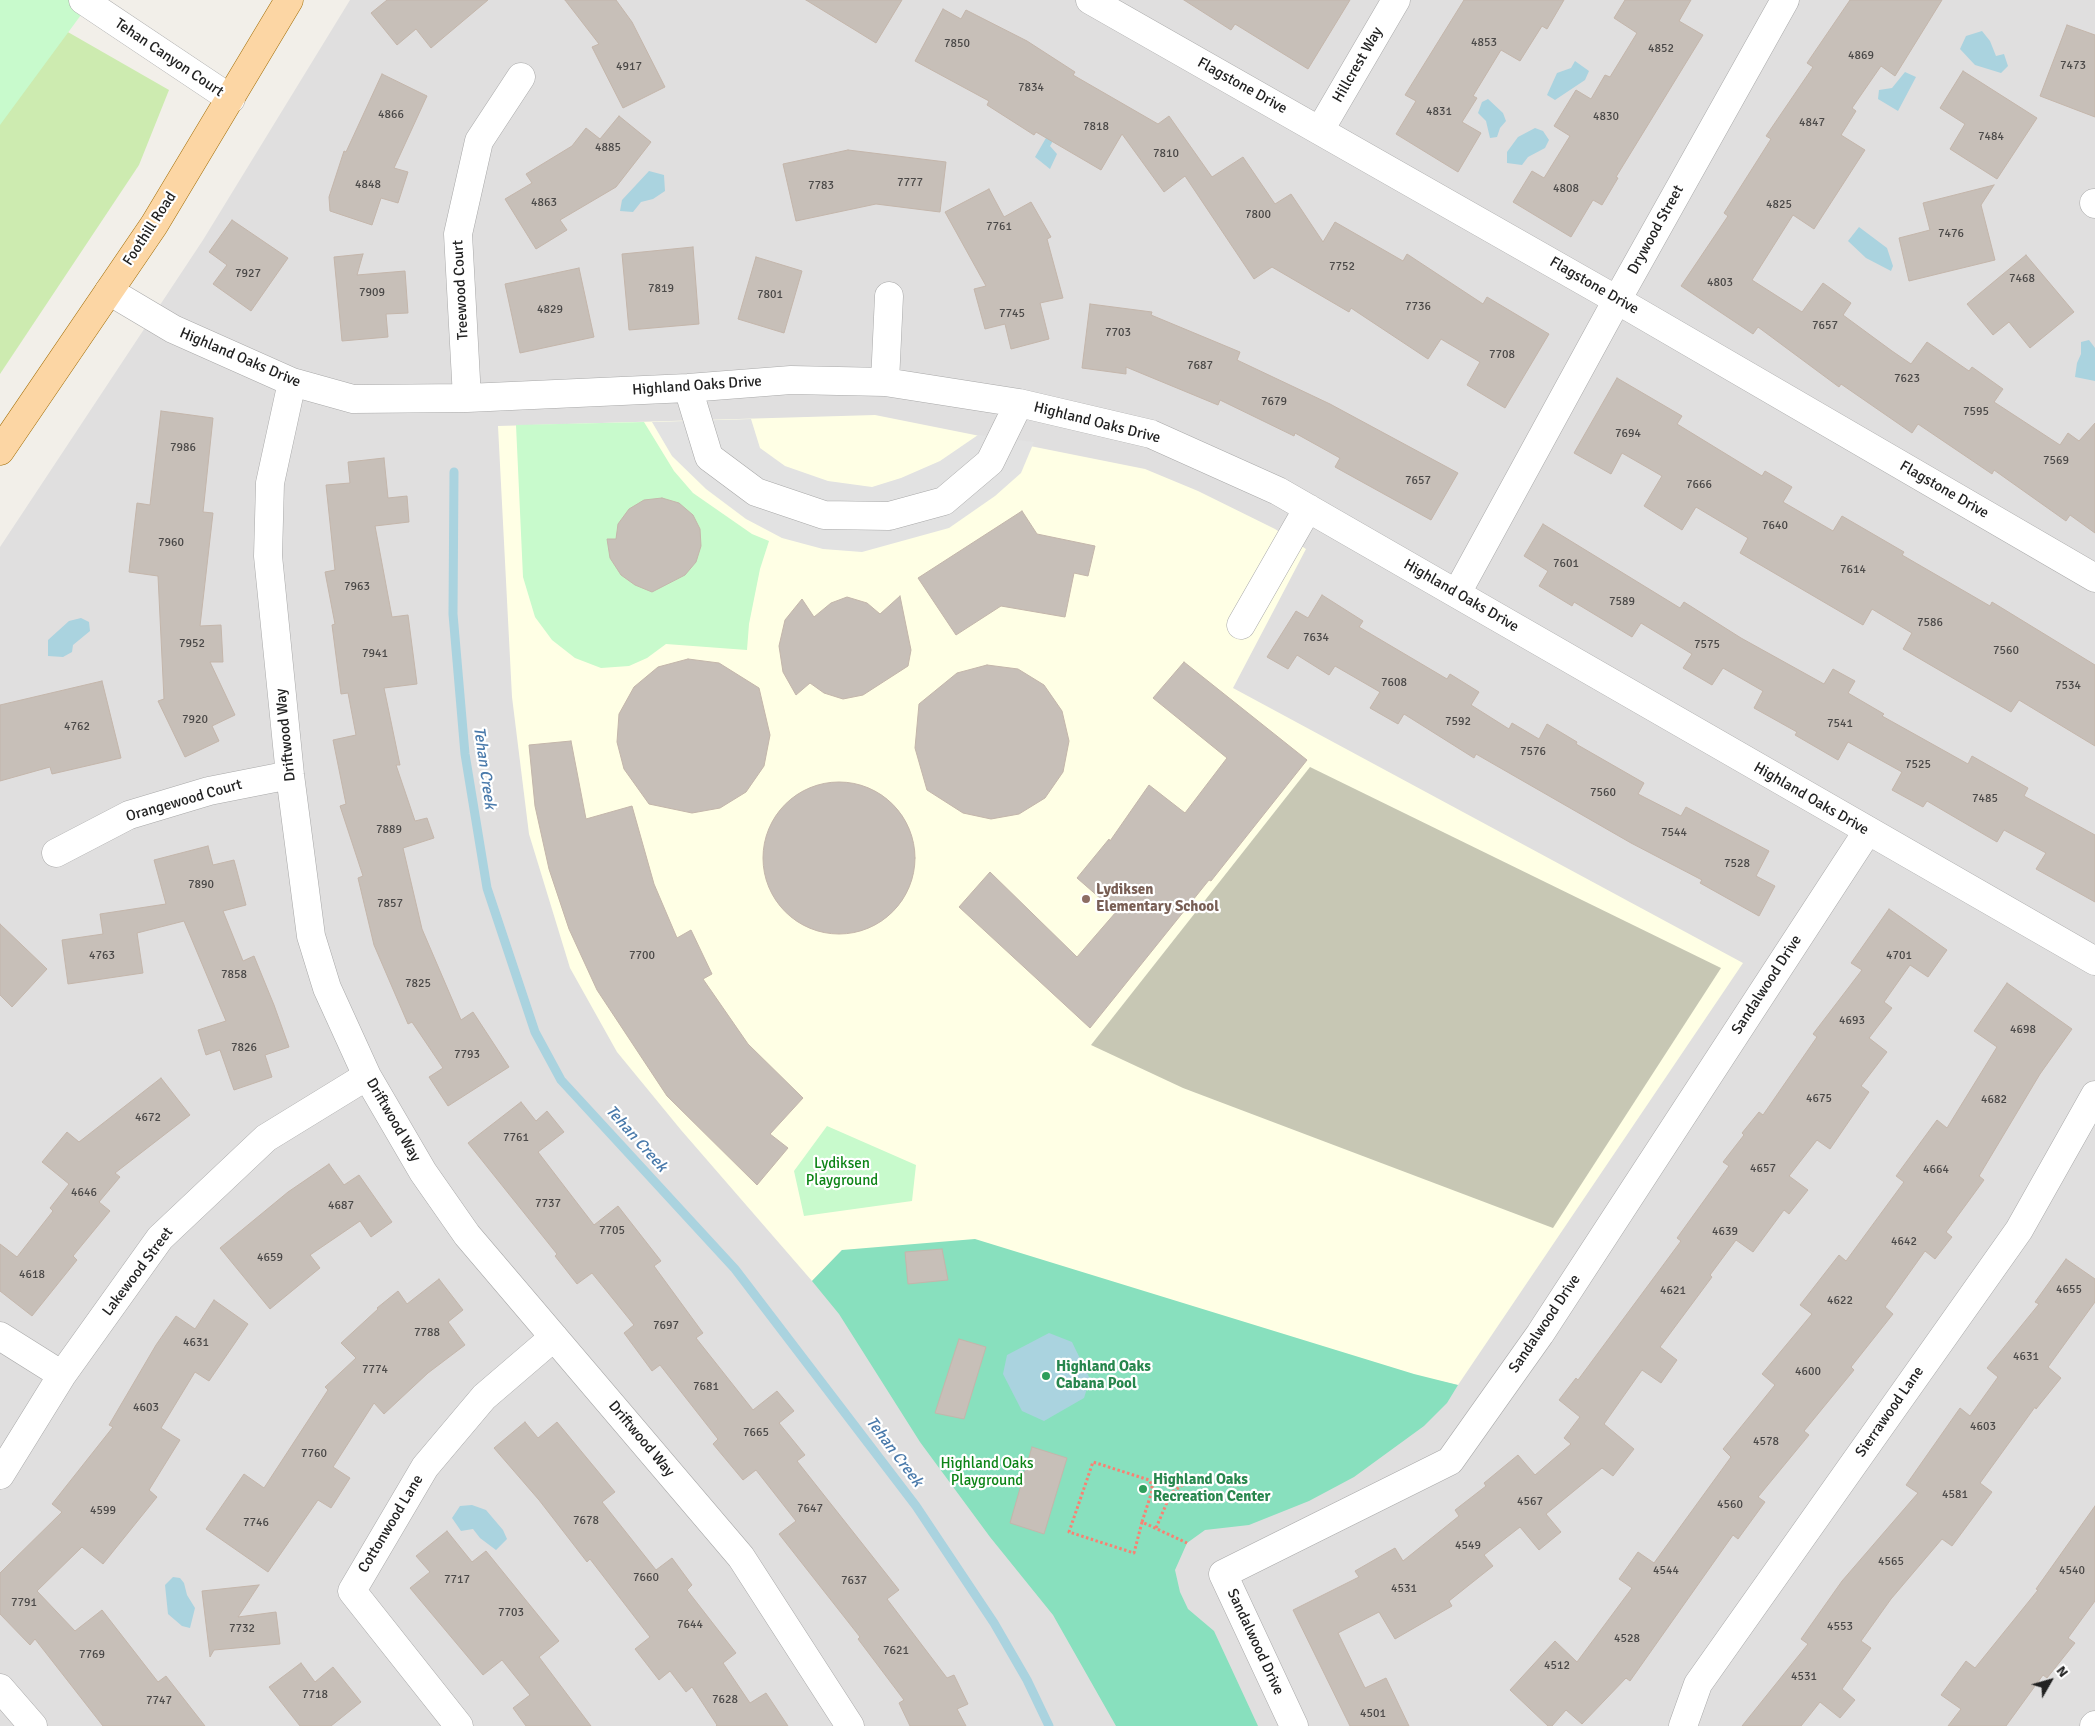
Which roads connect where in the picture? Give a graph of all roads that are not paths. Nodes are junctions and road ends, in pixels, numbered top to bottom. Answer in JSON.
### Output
{"nodes":[{"id":1,"x":83,"y":0,"type":"edge"},
{"id":2,"x":289,"y":0,"type":"edge"},
{"id":3,"x":1090,"y":0,"type":"edge"},
{"id":4,"x":1396,"y":0,"type":"edge"},
{"id":5,"x":1785,"y":0,"type":"edge"},
{"id":6,"x":521,"y":77,"type":"dead end"},
{"id":7,"x":231,"y":99,"type":"junction"},
{"id":8,"x":1320,"y":130,"type":"junction"},
{"id":9,"x":109,"y":291,"type":"junction"},
{"id":10,"x":889,"y":296,"type":"dead end"},
{"id":11,"x":1617,"y":300,"type":"junction"},
{"id":12,"x":292,"y":382,"type":"junction"},
{"id":13,"x":885,"y":382,"type":"junction"},
{"id":14,"x":688,"y":388,"type":"junction"},
{"id":15,"x":467,"y":398,"type":"junction"},
{"id":16,"x":1019,"y":403,"type":"junction"},
{"id":17,"x":0,"y":451,"type":"edge"},
{"id":18,"x":1308,"y":508,"type":"junction"},
{"id":19,"x":2095,"y":578,"type":"edge"},
{"id":20,"x":1457,"y":593,"type":"junction"},
{"id":21,"x":1240,"y":625,"type":"dead end"},
{"id":22,"x":290,"y":775,"type":"junction"},
{"id":23,"x":1867,"y":832,"type":"junction"},
{"id":24,"x":56,"y":853,"type":"dead end"},
{"id":25,"x":2095,"y":961,"type":"edge"},
{"id":26,"x":367,"y":1076,"type":"junction"},
{"id":27,"x":2095,"y":1095,"type":"edge"},
{"id":28,"x":0,"y":1336,"type":"edge"},
{"id":29,"x":554,"y":1338,"type":"junction"},
{"id":30,"x":62,"y":1375,"type":"junction"},
{"id":31,"x":0,"y":1475,"type":"edge"},
{"id":32,"x":0,"y":1688,"type":"edge"},
{"id":33,"x":33,"y":1726,"type":"edge"},
{"id":34,"x":459,"y":1726,"type":"edge"},
{"id":35,"x":850,"y":1726,"type":"edge"},
{"id":36,"x":1294,"y":1726,"type":"edge"},
{"id":37,"x":1683,"y":1726,"type":"edge"}],
"edges":[{"from":1,"to":7,"type":"street","name":"Tehan Canyon Court"},
{"from":2,"to":7,"type":"main road","name":"Foothill Road"},
{"from":3,"to":8,"type":"street","name":"Flagstone Drive"},
{"from":4,"to":8,"type":"street","name":"Hillcrest Way"},
{"from":5,"to":11,"type":"street","name":"Drywood Street"},
{"from":6,"to":15,"type":"street","name":"Treewood Court"},
{"from":7,"to":9,"type":"main road","name":"Foothill Road"},
{"from":8,"to":11,"type":"street","name":"Flagstone Drive"},
{"from":9,"to":12,"type":"street","name":"Highland Oaks Drive"},
{"from":9,"to":17,"type":"main road","name":"Foothill Road"},
{"from":10,"to":13,"type":"street"},
{"from":11,"to":19,"type":"street","name":"Flagstone Drive"},
{"from":11,"to":20,"type":"street","name":"Drywood Street"},
{"from":12,"to":15,"type":"street","name":"Highland Oaks Drive"},
{"from":12,"to":22,"type":"street","name":"Driftwood Way"},
{"from":13,"to":14,"type":"street","name":"Highland Oaks Drive"},
{"from":13,"to":16,"type":"street","name":"Highland Oaks Drive"},
{"from":14,"to":15,"type":"street","name":"Highland Oaks Drive"},
{"from":14,"to":16,"type":"street"},
{"from":16,"to":18,"type":"street","name":"Highland Oaks Drive"},
{"from":18,"to":20,"type":"street","name":"Highland Oaks Drive"},
{"from":18,"to":21,"type":"street"},
{"from":20,"to":23,"type":"street","name":"Highland Oaks Drive"},
{"from":22,"to":24,"type":"street","name":"Orangewood Court"},
{"from":22,"to":26,"type":"street","name":"Driftwood Way"},
{"from":23,"to":25,"type":"street","name":"Highland Oaks Drive"},
{"from":23,"to":36,"type":"street","name":"Sandalwood Drive"},
{"from":26,"to":29,"type":"street","name":"Driftwood Way"},
{"from":26,"to":30,"type":"street","name":"Lakewood Street"},
{"from":27,"to":37,"type":"street","name":"Sierrawood Lane"},
{"from":28,"to":30,"type":"street"},
{"from":29,"to":34,"type":"street","name":"Cottonwood Lane"},
{"from":29,"to":35,"type":"street","name":"Driftwood Way"},
{"from":30,"to":31,"type":"street","name":"Lakewood Street"},
{"from":32,"to":33,"type":"street"}]}
